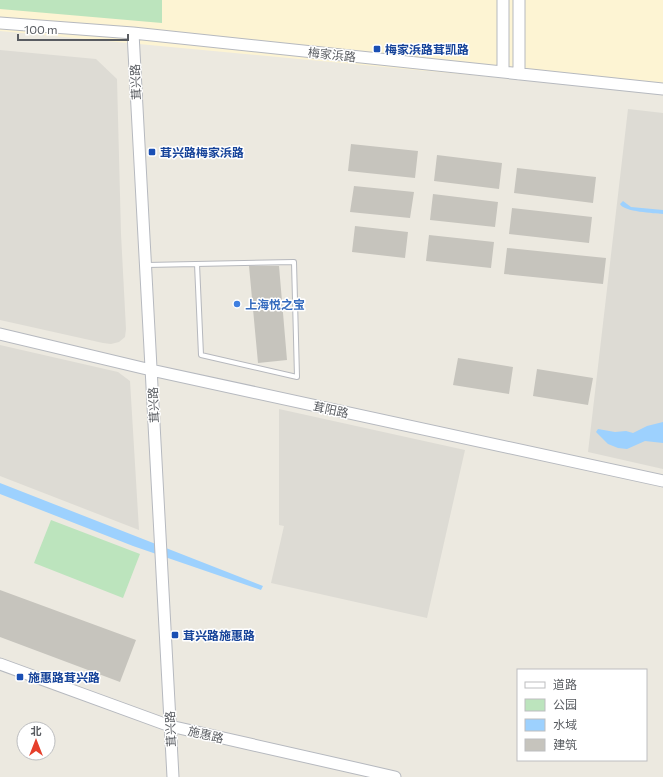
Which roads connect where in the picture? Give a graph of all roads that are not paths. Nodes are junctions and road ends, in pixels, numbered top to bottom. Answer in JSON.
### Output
{"nodes":[{"id":1,"x":503,"y":0,"type":"edge"},
{"id":2,"x":519,"y":0,"type":"edge"},
{"id":3,"x":0,"y":23,"type":"edge"},
{"id":4,"x":133,"y":33,"type":"junction"},
{"id":5,"x":503,"y":72,"type":"junction"},
{"id":6,"x":519,"y":74,"type":"junction"},
{"id":7,"x":663,"y":89,"type":"edge"},
{"id":8,"x":197,"y":264,"type":"junction"},
{"id":9,"x":145,"y":265,"type":"junction"},
{"id":10,"x":0,"y":334,"type":"edge"},
{"id":11,"x":151,"y":370,"type":"junction"},
{"id":12,"x":663,"y":481,"type":"edge"},
{"id":13,"x":0,"y":664,"type":"edge"},
{"id":14,"x":170,"y":726,"type":"junction"},
{"id":15,"x":173,"y":777,"type":"edge"},
{"id":16,"x":395,"y":777,"type":"edge"}],
"edges":[{"from":1,"to":5,"type":"main road"},
{"from":2,"to":6,"type":"main road"},
{"from":3,"to":4,"type":"main road","name":"梅家浜路"},
{"from":4,"to":5,"type":"main road","name":"梅家浜路"},
{"from":4,"to":9,"type":"main road","name":"茸兴路"},
{"from":5,"to":6,"type":"main road","name":"梅家浜路"},
{"from":6,"to":7,"type":"main road","name":"梅家浜路"},
{"from":8,"to":8,"type":"lane"},
{"from":8,"to":9,"type":"lane"},
{"from":9,"to":11,"type":"main road","name":"茸兴路"},
{"from":10,"to":11,"type":"main road","name":"茸阳路"},
{"from":11,"to":12,"type":"main road","name":"茸阳路"},
{"from":11,"to":14,"type":"main road","name":"茸兴路"},
{"from":13,"to":14,"type":"main road","name":"施惠路"},
{"from":14,"to":15,"type":"main road","name":"茸兴路"},
{"from":14,"to":16,"type":"main road","name":"施惠路"}]}
